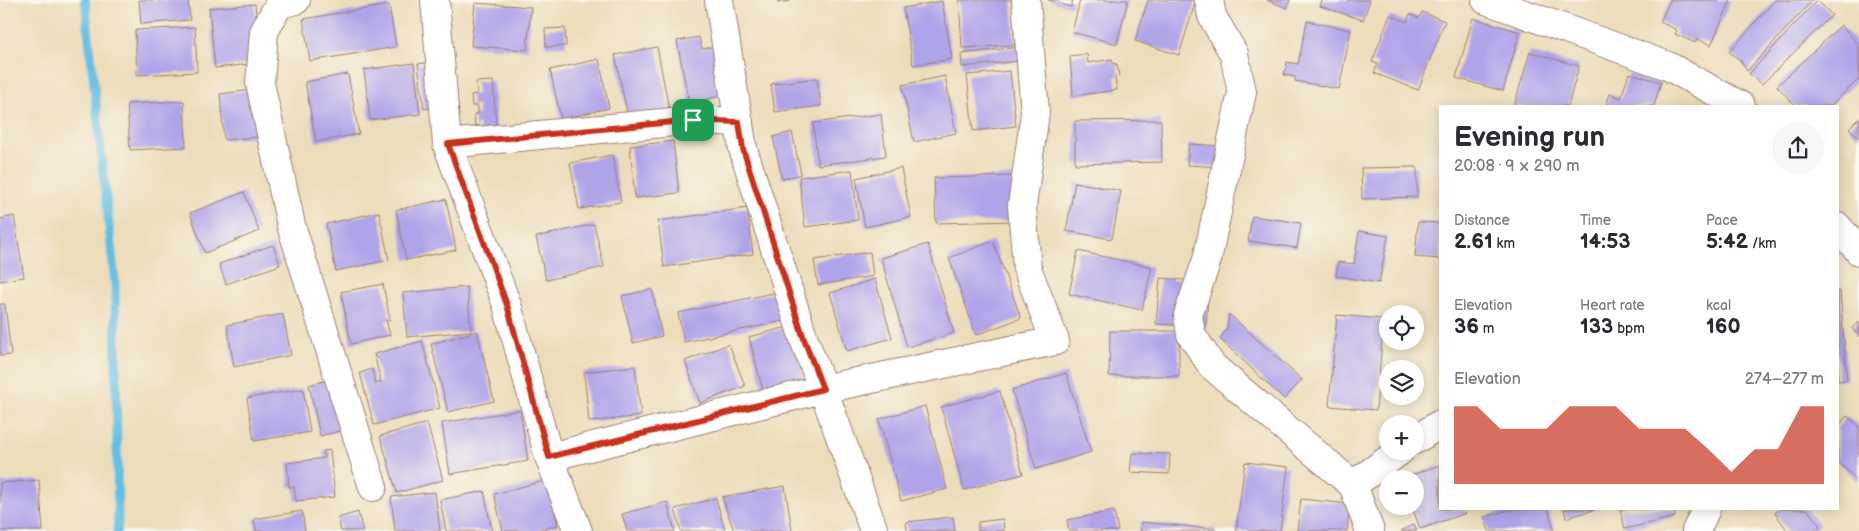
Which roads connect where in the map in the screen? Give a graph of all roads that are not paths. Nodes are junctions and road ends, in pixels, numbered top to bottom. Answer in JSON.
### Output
{"nodes":[{"id":1,"x":296,"y":0,"type":"edge"},
{"id":2,"x":435,"y":0,"type":"edge"},
{"id":3,"x":719,"y":0,"type":"edge"},
{"id":4,"x":1026,"y":0,"type":"edge"},
{"id":5,"x":1208,"y":0,"type":"edge"},
{"id":6,"x":1486,"y":0,"type":"edge"},
{"id":7,"x":1738,"y":105,"type":"edge"},
{"id":8,"x":739,"y":122,"type":"junction"},
{"id":9,"x":448,"y":144,"type":"junction"},
{"id":10,"x":1839,"y":228,"type":"edge"},
{"id":11,"x":1859,"y":251,"type":"edge"},
{"id":12,"x":823,"y":389,"type":"junction"},
{"id":13,"x":1439,"y":425,"type":"edge"},
{"id":14,"x":1424,"y":434,"type":"edge"},
{"id":15,"x":549,"y":457,"type":"junction"},
{"id":16,"x":1388,"y":460,"type":"edge"},
{"id":17,"x":1353,"y":485,"type":"junction"},
{"id":18,"x":373,"y":487,"type":"dead end"},
{"id":19,"x":1706,"y":510,"type":"edge"},
{"id":20,"x":578,"y":531,"type":"edge"},
{"id":21,"x":874,"y":531,"type":"edge"},
{"id":22,"x":1370,"y":531,"type":"edge"},
{"id":23,"x":1696,"y":531,"type":"edge"}],
"edges":[{"from":1,"to":18,"type":"street"},
{"from":2,"to":9,"type":"street"},
{"from":3,"to":8,"type":"street"},
{"from":4,"to":12,"type":"street"},
{"from":5,"to":17,"type":"street"},
{"from":6,"to":7,"type":"street"},
{"from":8,"to":9,"type":"street"},
{"from":8,"to":12,"type":"street"},
{"from":9,"to":15,"type":"street"},
{"from":10,"to":11,"type":"street"},
{"from":12,"to":15,"type":"street"},
{"from":12,"to":21,"type":"street"},
{"from":13,"to":14,"type":"street"},
{"from":15,"to":20,"type":"street"},
{"from":16,"to":17,"type":"street"},
{"from":17,"to":22,"type":"street"},
{"from":19,"to":23,"type":"street"}]}
